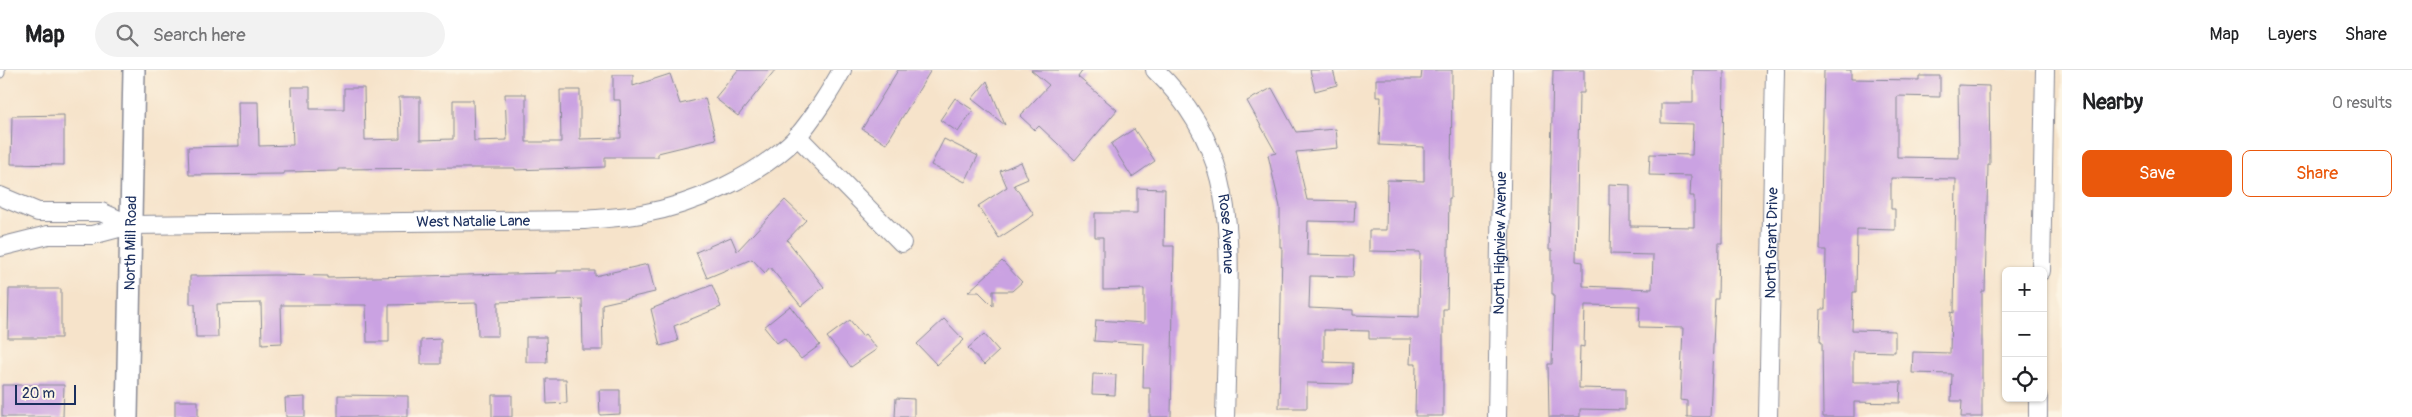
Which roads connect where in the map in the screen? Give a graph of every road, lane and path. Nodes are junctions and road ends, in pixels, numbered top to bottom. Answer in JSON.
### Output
{"nodes":[{"id":1,"x":134,"y":70,"type":"edge"},
{"id":2,"x":842,"y":70,"type":"edge"},
{"id":3,"x":1155,"y":70,"type":"edge"},
{"id":4,"x":1503,"y":70,"type":"edge"},
{"id":5,"x":1775,"y":70,"type":"edge"},
{"id":6,"x":2045,"y":70,"type":"edge"},
{"id":7,"x":797,"y":136,"type":"junction"},
{"id":8,"x":0,"y":196,"type":"edge"},
{"id":9,"x":130,"y":225,"type":"junction"},
{"id":10,"x":902,"y":243,"type":"dead end"},
{"id":11,"x":0,"y":248,"type":"edge"},
{"id":12,"x":2041,"y":267,"type":"edge"},
{"id":13,"x":2038,"y":402,"type":"edge"},
{"id":14,"x":127,"y":417,"type":"edge"},
{"id":15,"x":1225,"y":417,"type":"edge"},
{"id":16,"x":1497,"y":417,"type":"edge"},
{"id":17,"x":1768,"y":417,"type":"edge"},
{"id":18,"x":2038,"y":417,"type":"edge"}],
"edges":[{"from":1,"to":9,"type":"street","name":"North Mill Road"},
{"from":2,"to":7,"type":"street","name":"West Natalie Lane"},
{"from":3,"to":15,"type":"street","name":"Rose Avenue"},
{"from":4,"to":16,"type":"street","name":"North Highview Avenue"},
{"from":5,"to":17,"type":"street","name":"North Grant Drive"},
{"from":6,"to":12,"type":"street"},
{"from":7,"to":9,"type":"street","name":"West Natalie Lane"},
{"from":7,"to":10,"type":"street"},
{"from":8,"to":9,"type":"street","name":"West Natalie Lane"},
{"from":9,"to":11,"type":"street","name":"West Natalie Lane"},
{"from":9,"to":14,"type":"street","name":"North Mill Road"},
{"from":13,"to":18,"type":"street"}]}
